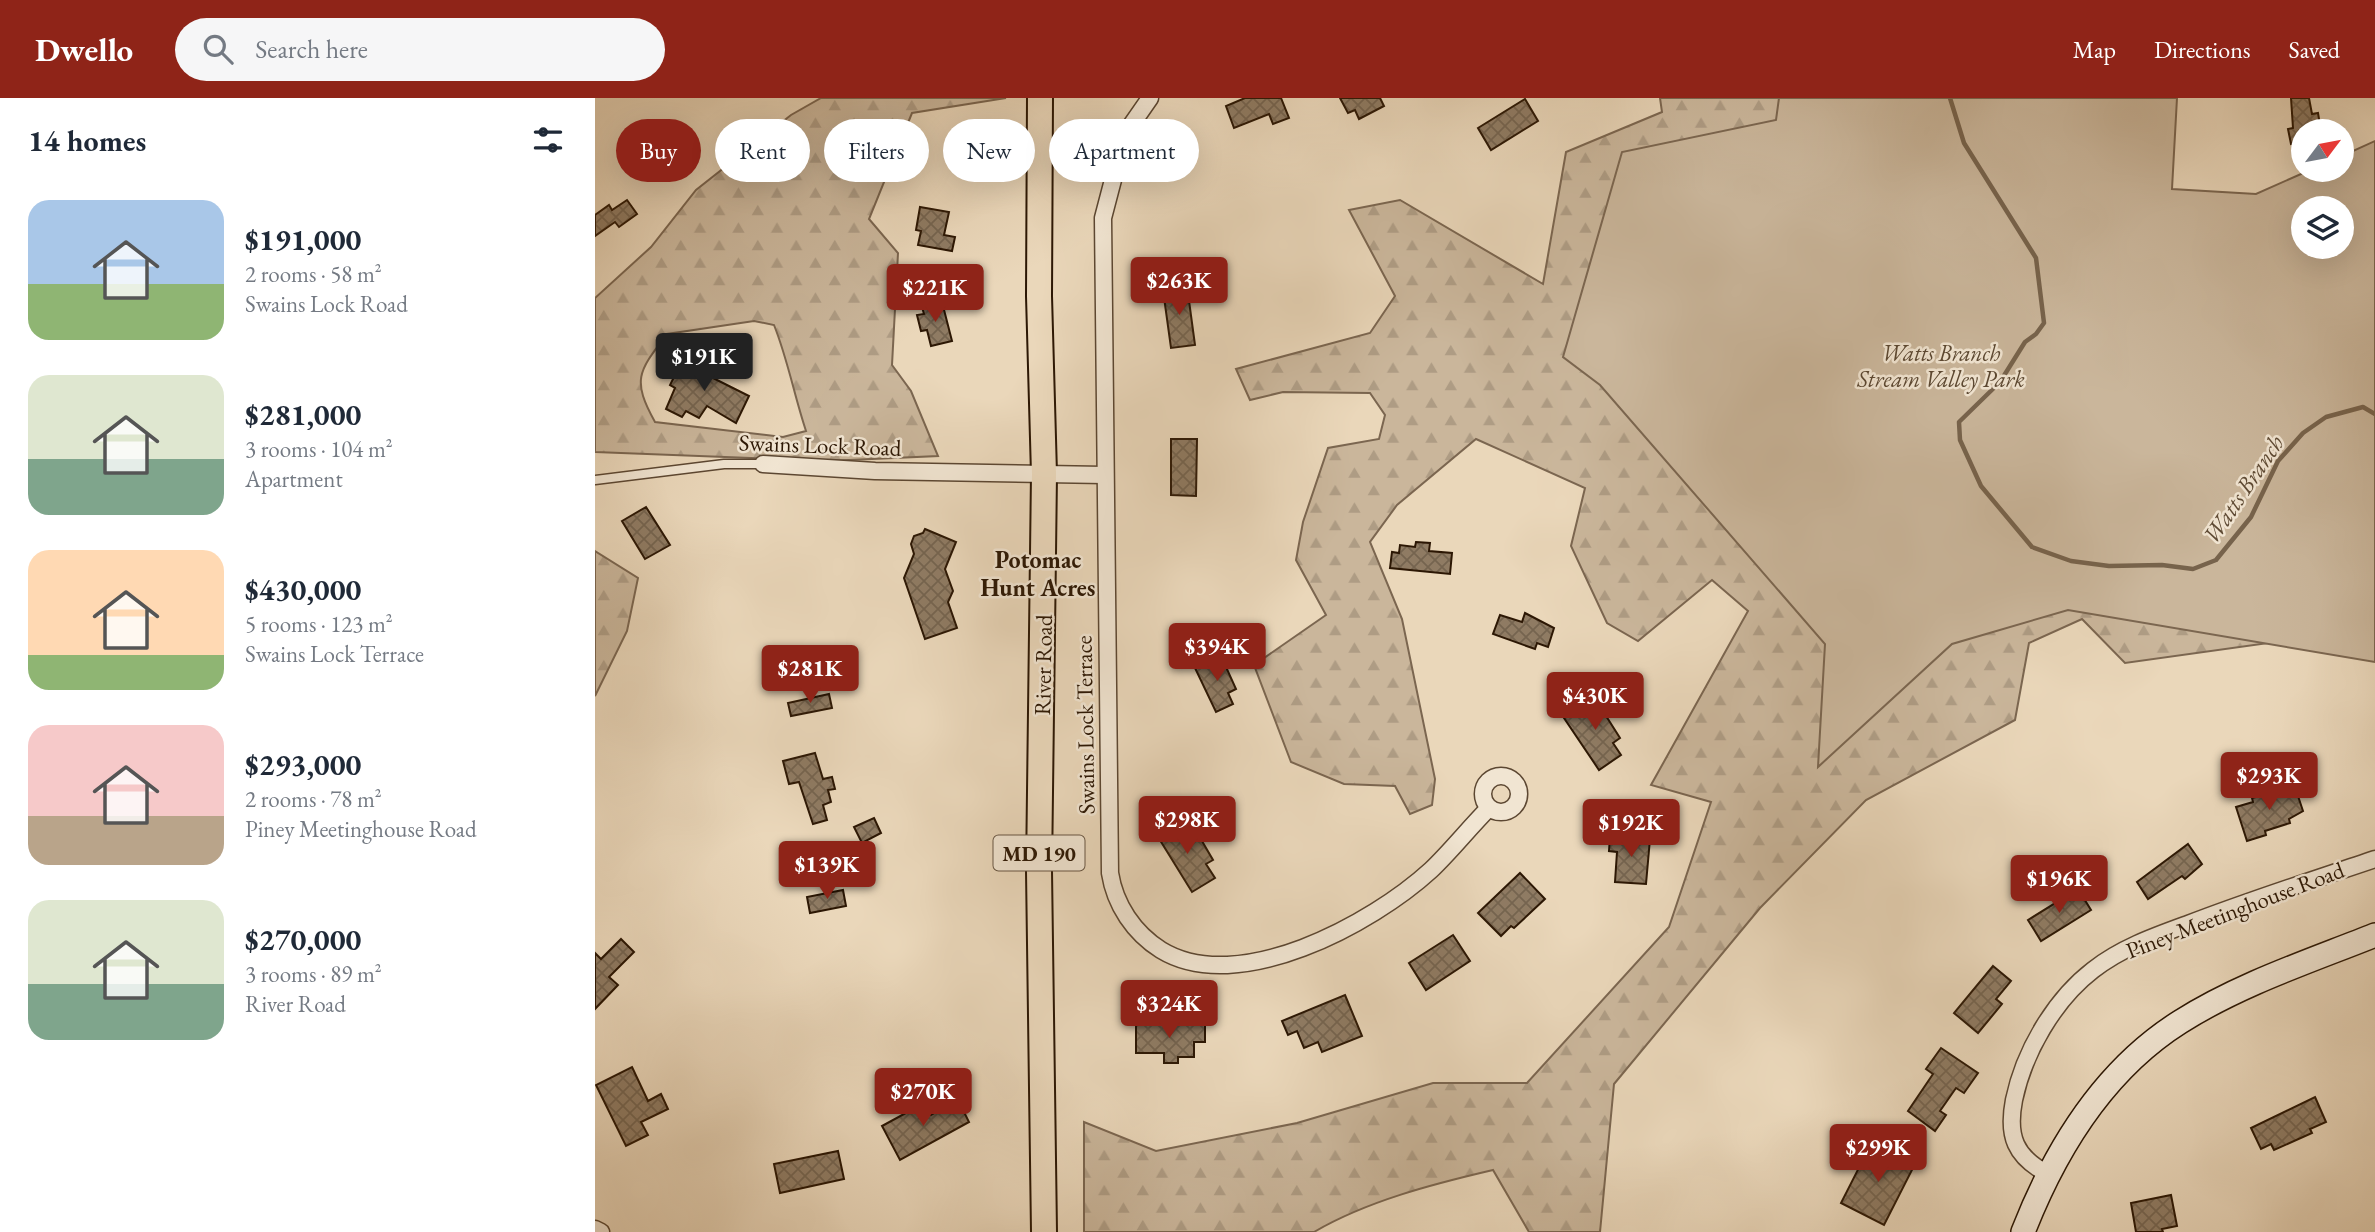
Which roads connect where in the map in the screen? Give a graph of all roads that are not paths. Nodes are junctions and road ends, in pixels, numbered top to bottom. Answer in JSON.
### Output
{"nodes":[{"id":1,"x":1040,"y":98,"type":"edge"},
{"id":2,"x":1150,"y":98,"type":"edge"},
{"id":3,"x":763,"y":464,"type":"joint"},
{"id":4,"x":1044,"y":474,"type":"junction"},
{"id":5,"x":1104,"y":475,"type":"junction"},
{"id":6,"x":595,"y":480,"type":"edge"},
{"id":7,"x":1489,"y":808,"type":"dead end"},
{"id":8,"x":2375,"y":859,"type":"edge"},
{"id":9,"x":2375,"y":935,"type":"edge"},
{"id":10,"x":2048,"y":1174,"type":"junction"},
{"id":11,"x":595,"y":1229,"type":"edge"},
{"id":12,"x":1038,"y":1231,"type":"edge"},
{"id":13,"x":601,"y":1232,"type":"edge"},
{"id":14,"x":2023,"y":1232,"type":"edge"}],
"edges":[{"from":1,"to":4,"type":"main road","name":"River Road","number":"MD 190"},
{"from":2,"to":5,"type":"street","name":"Swains Lock Terrace"},
{"from":3,"to":4,"type":"street","name":"Swains Lock Road"},
{"from":3,"to":6,"type":"lane","name":"Swains Lock Road"},
{"from":4,"to":5,"type":"street"},
{"from":4,"to":12,"type":"main road","name":"River Road","number":"MD 190"},
{"from":5,"to":7,"type":"street","name":"Swains Lock Terrace"},
{"from":8,"to":10,"type":"street","name":"Piney Meetinghouse Road"},
{"from":9,"to":10,"type":"main road"},
{"from":10,"to":14,"type":"main road"},
{"from":11,"to":13,"type":"street"}]}
